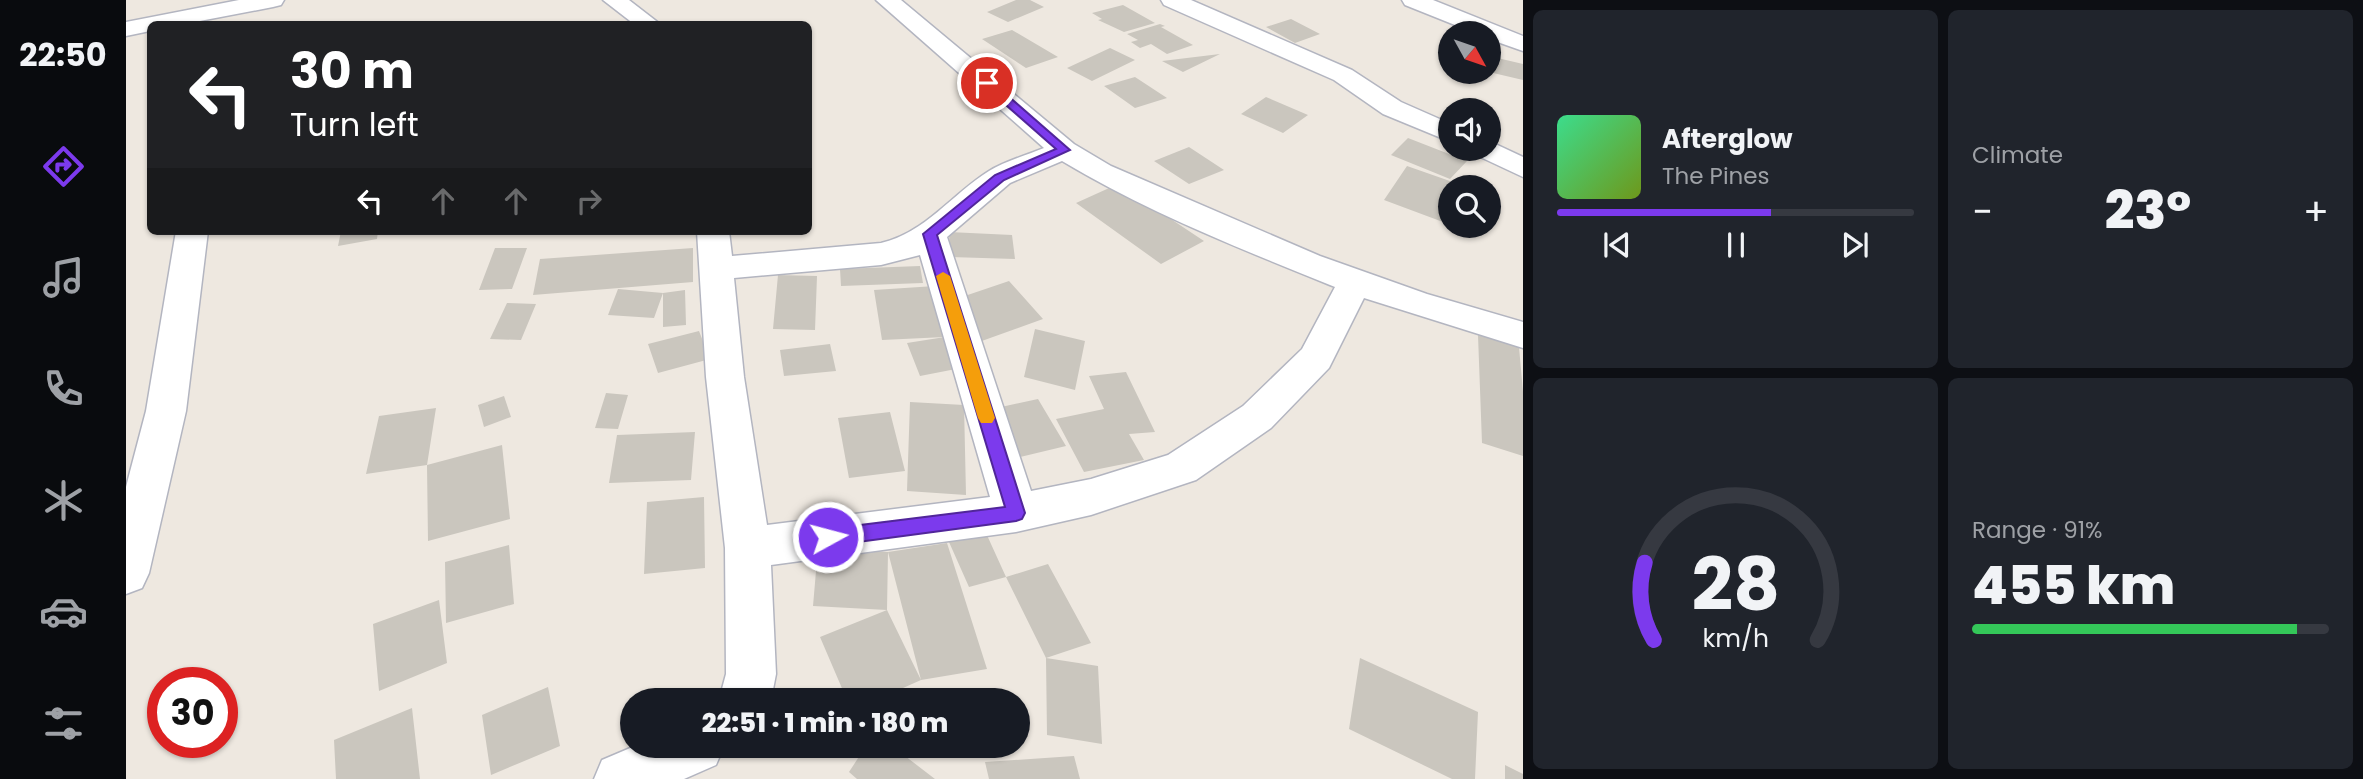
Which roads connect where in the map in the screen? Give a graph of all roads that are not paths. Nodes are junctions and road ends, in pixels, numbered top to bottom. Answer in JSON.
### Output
{"nodes":[{"id":1,"x":273,"y":0,"type":"edge"},
{"id":2,"x":614,"y":0,"type":"edge"},
{"id":3,"x":887,"y":0,"type":"edge"},
{"id":4,"x":1172,"y":0,"type":"edge"},
{"id":5,"x":1413,"y":0,"type":"edge"},
{"id":6,"x":220,"y":18,"type":"edge"},
{"id":7,"x":194,"y":21,"type":"edge"},
{"id":8,"x":644,"y":21,"type":"edge"},
{"id":9,"x":147,"y":27,"type":"edge"},
{"id":10,"x":126,"y":29,"type":"edge"},
{"id":11,"x":1523,"y":44,"type":"edge"},
{"id":12,"x":1438,"y":128,"type":"edge"},
{"id":13,"x":1064,"y":150,"type":"junction"},
{"id":14,"x":1501,"y":157,"type":"edge"},
{"id":15,"x":1523,"y":168,"type":"edge"},
{"id":16,"x":930,"y":234,"type":"junction"},
{"id":17,"x":191,"y":235,"type":"edge"},
{"id":18,"x":713,"y":235,"type":"edge"},
{"id":19,"x":716,"y":269,"type":"junction"},
{"id":20,"x":1354,"y":283,"type":"junction"},
{"id":21,"x":1523,"y":335,"type":"edge"},
{"id":22,"x":1016,"y":513,"type":"junction"},
{"id":23,"x":748,"y":548,"type":"junction"},
{"id":24,"x":126,"y":573,"type":"edge"},
{"id":25,"x":748,"y":688,"type":"edge"},
{"id":26,"x":669,"y":758,"type":"edge"},
{"id":27,"x":621,"y":779,"type":"edge"}],
"edges":[{"from":1,"to":6,"type":"street"},
{"from":2,"to":8,"type":"street"},
{"from":3,"to":13,"type":"street"},
{"from":4,"to":12,"type":"street"},
{"from":5,"to":11,"type":"street"},
{"from":6,"to":7,"type":"street"},
{"from":9,"to":10,"type":"street"},
{"from":13,"to":16,"type":"street"},
{"from":13,"to":20,"type":"street"},
{"from":14,"to":15,"type":"street"},
{"from":16,"to":19,"type":"street"},
{"from":16,"to":22,"type":"street"},
{"from":17,"to":24,"type":"street"},
{"from":18,"to":19,"type":"street"},
{"from":19,"to":23,"type":"street"},
{"from":20,"to":21,"type":"street"},
{"from":20,"to":22,"type":"street"},
{"from":22,"to":23,"type":"street"},
{"from":23,"to":25,"type":"street"},
{"from":26,"to":27,"type":"street"}]}
